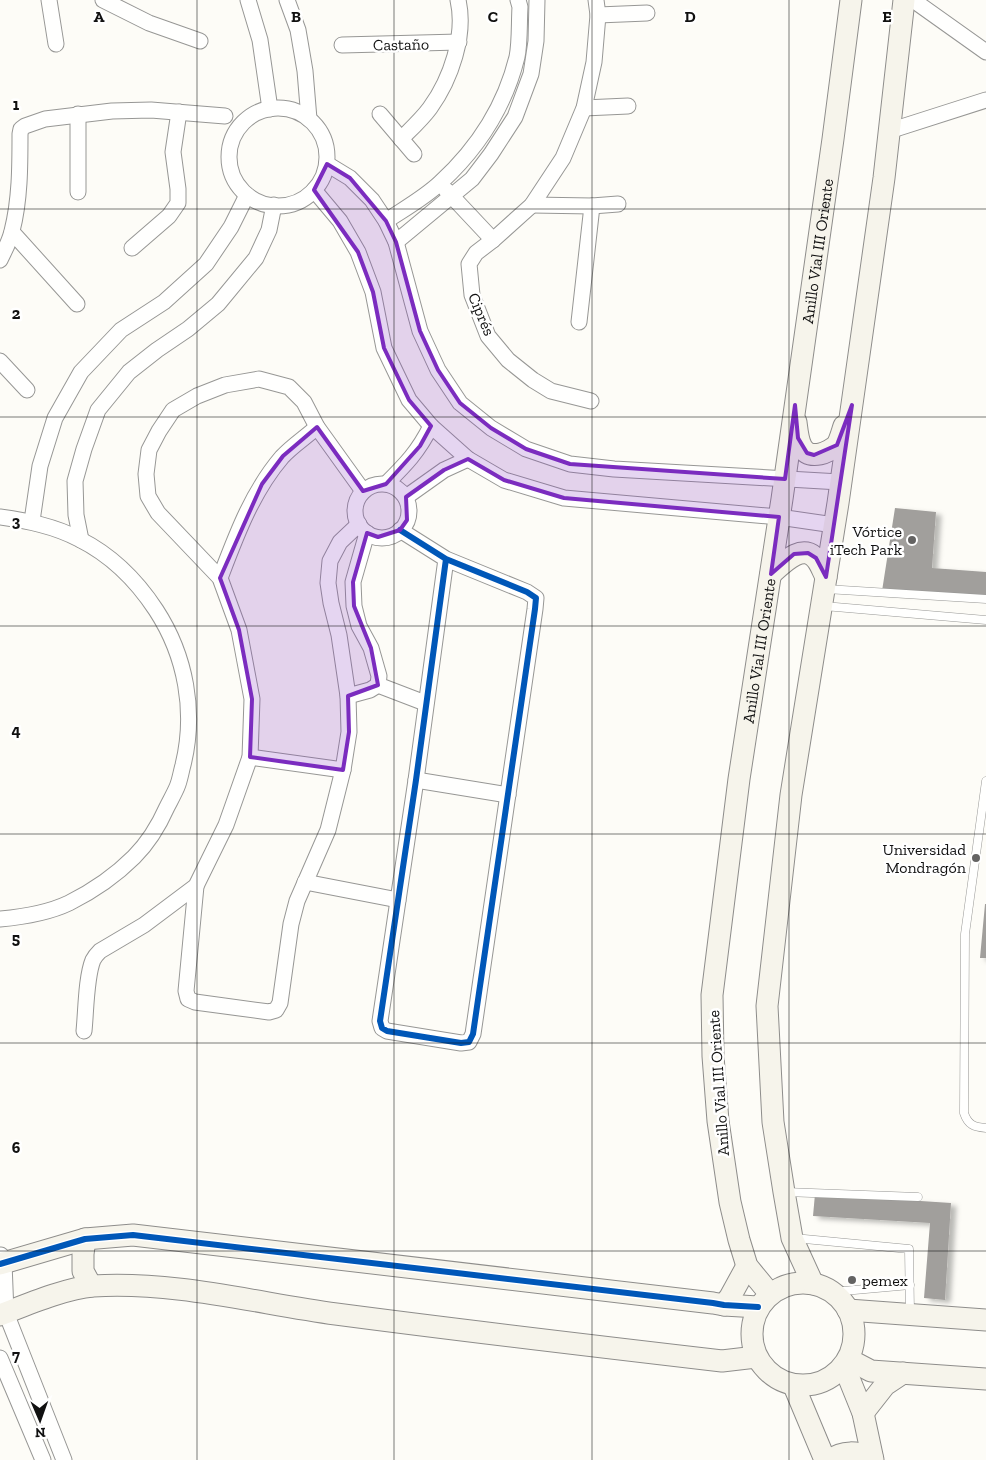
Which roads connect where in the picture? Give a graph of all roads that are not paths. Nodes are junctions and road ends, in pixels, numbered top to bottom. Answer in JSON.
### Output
{"nodes":[{"id":1,"x":49,"y":0,"type":"edge"},
{"id":2,"x":103,"y":0,"type":"edge"},
{"id":3,"x":248,"y":0,"type":"edge"},
{"id":4,"x":287,"y":0,"type":"edge"},
{"id":5,"x":458,"y":0,"type":"edge"},
{"id":6,"x":518,"y":0,"type":"edge"},
{"id":7,"x":537,"y":0,"type":"edge"},
{"id":8,"x":850,"y":0,"type":"edge"},
{"id":9,"x":904,"y":0,"type":"edge"},
{"id":10,"x":913,"y":0,"type":"edge"},
{"id":11,"x":597,"y":8,"type":"edge"},
{"id":12,"x":647,"y":14,"type":"dead end"},
{"id":13,"x":200,"y":41,"type":"dead end"},
{"id":14,"x":459,"y":42,"type":"junction"},
{"id":15,"x":56,"y":44,"type":"dead end"},
{"id":16,"x":342,"y":45,"type":"dead end"},
{"id":17,"x":986,"y":52,"type":"edge"},
{"id":18,"x":986,"y":100,"type":"edge"},
{"id":19,"x":628,"y":106,"type":"dead end"},
{"id":20,"x":584,"y":108,"type":"junction"},
{"id":21,"x":270,"y":109,"type":"junction"},
{"id":22,"x":179,"y":112,"type":"junction"},
{"id":23,"x":78,"y":114,"type":"junction"},
{"id":24,"x":380,"y":114,"type":"dead end"},
{"id":25,"x":225,"y":116,"type":"dead end"},
{"id":26,"x":309,"y":119,"type":"junction"},
{"id":27,"x":890,"y":131,"type":"junction"},
{"id":28,"x":401,"y":139,"type":"junction"},
{"id":29,"x":414,"y":154,"type":"dead end"},
{"id":30,"x":327,"y":164,"type":"junction"},
{"id":31,"x":440,"y":183,"type":"junction"},
{"id":32,"x":314,"y":190,"type":"junction"},
{"id":33,"x":78,"y":192,"type":"dead end"},
{"id":34,"x":248,"y":195,"type":"junction"},
{"id":35,"x":452,"y":196,"type":"junction"},
{"id":36,"x":532,"y":204,"type":"junction"},
{"id":37,"x":618,"y":204,"type":"dead end"},
{"id":38,"x":274,"y":205,"type":"junction"},
{"id":39,"x":410,"y":206,"type":"junction"},
{"id":40,"x":592,"y":206,"type":"junction"},
{"id":41,"x":386,"y":221,"type":"junction"},
{"id":42,"x":422,"y":222,"type":"junction"},
{"id":43,"x":12,"y":232,"type":"junction"},
{"id":44,"x":493,"y":240,"type":"junction"},
{"id":45,"x":396,"y":242,"type":"junction"},
{"id":46,"x":132,"y":248,"type":"dead end"},
{"id":47,"x":0,"y":260,"type":"edge"},
{"id":48,"x":77,"y":304,"type":"dead end"},
{"id":49,"x":579,"y":322,"type":"dead end"},
{"id":50,"x":0,"y":361,"type":"edge"},
{"id":51,"x":27,"y":390,"type":"dead end"},
{"id":52,"x":590,"y":401,"type":"dead end"},
{"id":53,"x":795,"y":404,"type":"junction"},
{"id":54,"x":852,"y":405,"type":"junction"},
{"id":55,"x":431,"y":426,"type":"junction"},
{"id":56,"x":318,"y":427,"type":"junction"},
{"id":57,"x":468,"y":459,"type":"junction"},
{"id":58,"x":785,"y":479,"type":"junction"},
{"id":59,"x":840,"y":482,"type":"junction"},
{"id":60,"x":386,"y":484,"type":"junction"},
{"id":61,"x":363,"y":491,"type":"junction"},
{"id":62,"x":406,"y":497,"type":"junction"},
{"id":63,"x":0,"y":517,"type":"edge"},
{"id":64,"x":779,"y":517,"type":"junction"},
{"id":65,"x":32,"y":521,"type":"junction"},
{"id":66,"x":834,"y":525,"type":"junction"},
{"id":67,"x":363,"y":529,"type":"junction"},
{"id":68,"x":400,"y":530,"type":"junction"},
{"id":69,"x":81,"y":540,"type":"junction"},
{"id":70,"x":446,"y":559,"type":"junction"},
{"id":71,"x":770,"y":574,"type":"junction"},
{"id":72,"x":220,"y":578,"type":"junction"},
{"id":73,"x":824,"y":591,"type":"junction"},
{"id":74,"x":986,"y":599,"type":"edge"},
{"id":75,"x":986,"y":620,"type":"edge"},
{"id":76,"x":378,"y":685,"type":"junction"},
{"id":77,"x":348,"y":696,"type":"junction"},
{"id":78,"x":425,"y":703,"type":"junction"},
{"id":79,"x":250,"y":757,"type":"junction"},
{"id":80,"x":343,"y":770,"type":"junction"},
{"id":81,"x":416,"y":780,"type":"junction"},
{"id":82,"x":986,"y":781,"type":"edge"},
{"id":83,"x":508,"y":795,"type":"junction"},
{"id":84,"x":305,"y":882,"type":"junction"},
{"id":85,"x":196,"y":886,"type":"junction"},
{"id":86,"x":398,"y":900,"type":"junction"},
{"id":87,"x":0,"y":919,"type":"edge"},
{"id":88,"x":84,"y":1031,"type":"dead end"},
{"id":89,"x":986,"y":1128,"type":"edge"},
{"id":90,"x":784,"y":1192,"type":"junction"},
{"id":91,"x":918,"y":1197,"type":"dead end"},
{"id":92,"x":792,"y":1238,"type":"junction"},
{"id":93,"x":85,"y":1239,"type":"junction"},
{"id":94,"x":1,"y":1260,"type":"edge"},
{"id":95,"x":747,"y":1266,"type":"junction"},
{"id":96,"x":910,"y":1285,"type":"junction"},
{"id":97,"x":91,"y":1286,"type":"junction"},
{"id":98,"x":823,"y":1288,"type":"junction"},
{"id":99,"x":764,"y":1300,"type":"junction"},
{"id":100,"x":724,"y":1305,"type":"junction"},
{"id":101,"x":848,"y":1310,"type":"junction"},
{"id":102,"x":3,"y":1314,"type":"edge"},
{"id":103,"x":910,"y":1315,"type":"junction"},
{"id":104,"x":986,"y":1320,"type":"edge"},
{"id":105,"x":756,"y":1357,"type":"junction"},
{"id":106,"x":0,"y":1358,"type":"edge"},
{"id":107,"x":846,"y":1362,"type":"junction"},
{"id":108,"x":903,"y":1373,"type":"junction"},
{"id":109,"x":986,"y":1379,"type":"edge"},
{"id":110,"x":794,"y":1386,"type":"junction"},
{"id":111,"x":40,"y":1397,"type":"junction"},
{"id":112,"x":19,"y":1404,"type":"junction"},
{"id":113,"x":863,"y":1413,"type":"junction"},
{"id":114,"x":872,"y":1458,"type":"edge"},
{"id":115,"x":42,"y":1460,"type":"edge"},
{"id":116,"x":64,"y":1460,"type":"edge"},
{"id":117,"x":825,"y":1460,"type":"edge"},
{"id":118,"x":830,"y":1460,"type":"edge"}],
"edges":[{"from":1,"to":15,"type":"street"},
{"from":2,"to":13,"type":"street"},
{"from":3,"to":21,"type":"street"},
{"from":4,"to":26,"type":"street"},
{"from":5,"to":14,"type":"street"},
{"from":6,"to":31,"type":"street"},
{"from":7,"to":35,"type":"street"},
{"from":8,"to":53,"type":"main road","name":"Anillo Vial III Oriente"},
{"from":9,"to":27,"type":"main road"},
{"from":10,"to":17,"type":"street"},
{"from":11,"to":12,"type":"street","name":"Ciprés"},
{"from":11,"to":20,"type":"street","name":"Ciprés"},
{"from":14,"to":16,"type":"street","name":"Castaño"},
{"from":14,"to":28,"type":"street"},
{"from":18,"to":27,"type":"street"},
{"from":19,"to":20,"type":"street"},
{"from":20,"to":36,"type":"street","name":"Ciprés"},
{"from":21,"to":26,"type":"street"},
{"from":21,"to":34,"type":"street"},
{"from":22,"to":23,"type":"street"},
{"from":22,"to":25,"type":"street"},
{"from":22,"to":46,"type":"street"},
{"from":23,"to":33,"type":"street"},
{"from":23,"to":43,"type":"street"},
{"from":24,"to":28,"type":"street"},
{"from":26,"to":30,"type":"street"},
{"from":27,"to":54,"type":"main road"},
{"from":28,"to":29,"type":"street"},
{"from":30,"to":32,"type":"street"},
{"from":30,"to":41,"type":"street"},
{"from":31,"to":35,"type":"street"},
{"from":31,"to":39,"type":"street"},
{"from":32,"to":38,"type":"street"},
{"from":32,"to":55,"type":"street"},
{"from":34,"to":38,"type":"street"},
{"from":34,"to":65,"type":"street"},
{"from":35,"to":42,"type":"street"},
{"from":35,"to":44,"type":"street"},
{"from":36,"to":40,"type":"street"},
{"from":36,"to":44,"type":"street","name":"Ciprés"},
{"from":37,"to":40,"type":"street"},
{"from":38,"to":69,"type":"street"},
{"from":39,"to":41,"type":"street"},
{"from":39,"to":42,"type":"street"},
{"from":40,"to":49,"type":"street"},
{"from":41,"to":45,"type":"street"},
{"from":42,"to":45,"type":"street"},
{"from":43,"to":47,"type":"street"},
{"from":43,"to":48,"type":"street"},
{"from":44,"to":52,"type":"street","name":"Ciprés"},
{"from":45,"to":58,"type":"street"},
{"from":50,"to":51,"type":"street"},
{"from":53,"to":54,"type":"main road"},
{"from":53,"to":58,"type":"main road","name":"Anillo Vial III Oriente"},
{"from":54,"to":59,"type":"main road"},
{"from":55,"to":57,"type":"street"},
{"from":55,"to":60,"type":"street"},
{"from":56,"to":61,"type":"street"},
{"from":56,"to":72,"type":"street"},
{"from":56,"to":72,"type":"street"},
{"from":57,"to":62,"type":"street"},
{"from":57,"to":64,"type":"street"},
{"from":58,"to":59,"type":"street"},
{"from":58,"to":64,"type":"main road","name":"Anillo Vial III Oriente"},
{"from":59,"to":66,"type":"main road"},
{"from":60,"to":61,"type":"street"},
{"from":60,"to":62,"type":"street"},
{"from":61,"to":67,"type":"street"},
{"from":62,"to":68,"type":"street"},
{"from":63,"to":65,"type":"street"},
{"from":64,"to":66,"type":"street"},
{"from":64,"to":71,"type":"main road","name":"Anillo Vial III Oriente"},
{"from":65,"to":69,"type":"street"},
{"from":66,"to":73,"type":"main road"},
{"from":67,"to":68,"type":"street"},
{"from":67,"to":76,"type":"street"},
{"from":67,"to":77,"type":"street"},
{"from":68,"to":70,"type":"street"},
{"from":69,"to":87,"type":"street"},
{"from":70,"to":78,"type":"street"},
{"from":70,"to":83,"type":"street"},
{"from":71,"to":73,"type":"main road"},
{"from":71,"to":95,"type":"main road","name":"Anillo Vial III Oriente"},
{"from":72,"to":79,"type":"street"},
{"from":73,"to":74,"type":"lane"},
{"from":73,"to":75,"type":"lane"},
{"from":73,"to":90,"type":"main road"},
{"from":76,"to":77,"type":"street"},
{"from":76,"to":78,"type":"street"},
{"from":77,"to":80,"type":"street"},
{"from":78,"to":81,"type":"street"},
{"from":79,"to":80,"type":"street"},
{"from":79,"to":85,"type":"street"},
{"from":80,"to":84,"type":"street"},
{"from":81,"to":83,"type":"street"},
{"from":81,"to":86,"type":"street"},
{"from":82,"to":89,"type":"lane"},
{"from":83,"to":86,"type":"street"},
{"from":84,"to":85,"type":"street"},
{"from":84,"to":86,"type":"street"},
{"from":85,"to":88,"type":"street"},
{"from":90,"to":91,"type":"lane"},
{"from":90,"to":92,"type":"main road"},
{"from":92,"to":96,"type":"lane"},
{"from":92,"to":98,"type":"main road"},
{"from":93,"to":94,"type":"main road"},
{"from":93,"to":97,"type":"main road"},
{"from":93,"to":100,"type":"main road"},
{"from":94,"to":102,"type":"street"},
{"from":95,"to":99,"type":"main road","name":"Anillo Vial III Oriente"},
{"from":95,"to":100,"type":"main road"},
{"from":96,"to":98,"type":"lane"},
{"from":96,"to":103,"type":"lane"},
{"from":97,"to":102,"type":"main road"},
{"from":97,"to":105,"type":"main road"},
{"from":98,"to":99,"type":"main road"},
{"from":98,"to":101,"type":"main road"},
{"from":99,"to":100,"type":"main road"},
{"from":99,"to":105,"type":"main road"},
{"from":101,"to":103,"type":"main road"},
{"from":101,"to":107,"type":"main road"},
{"from":102,"to":111,"type":"street"},
{"from":103,"to":104,"type":"main road"},
{"from":105,"to":110,"type":"main road"},
{"from":106,"to":112,"type":"street"},
{"from":107,"to":108,"type":"main road"},
{"from":107,"to":110,"type":"main road"},
{"from":107,"to":113,"type":"main road"},
{"from":108,"to":109,"type":"main road"},
{"from":108,"to":113,"type":"main road"},
{"from":110,"to":117,"type":"main road"},
{"from":111,"to":112,"type":"street"},
{"from":111,"to":116,"type":"street"},
{"from":112,"to":115,"type":"street"},
{"from":113,"to":114,"type":"main road"},
{"from":114,"to":118,"type":"main road"}]}
